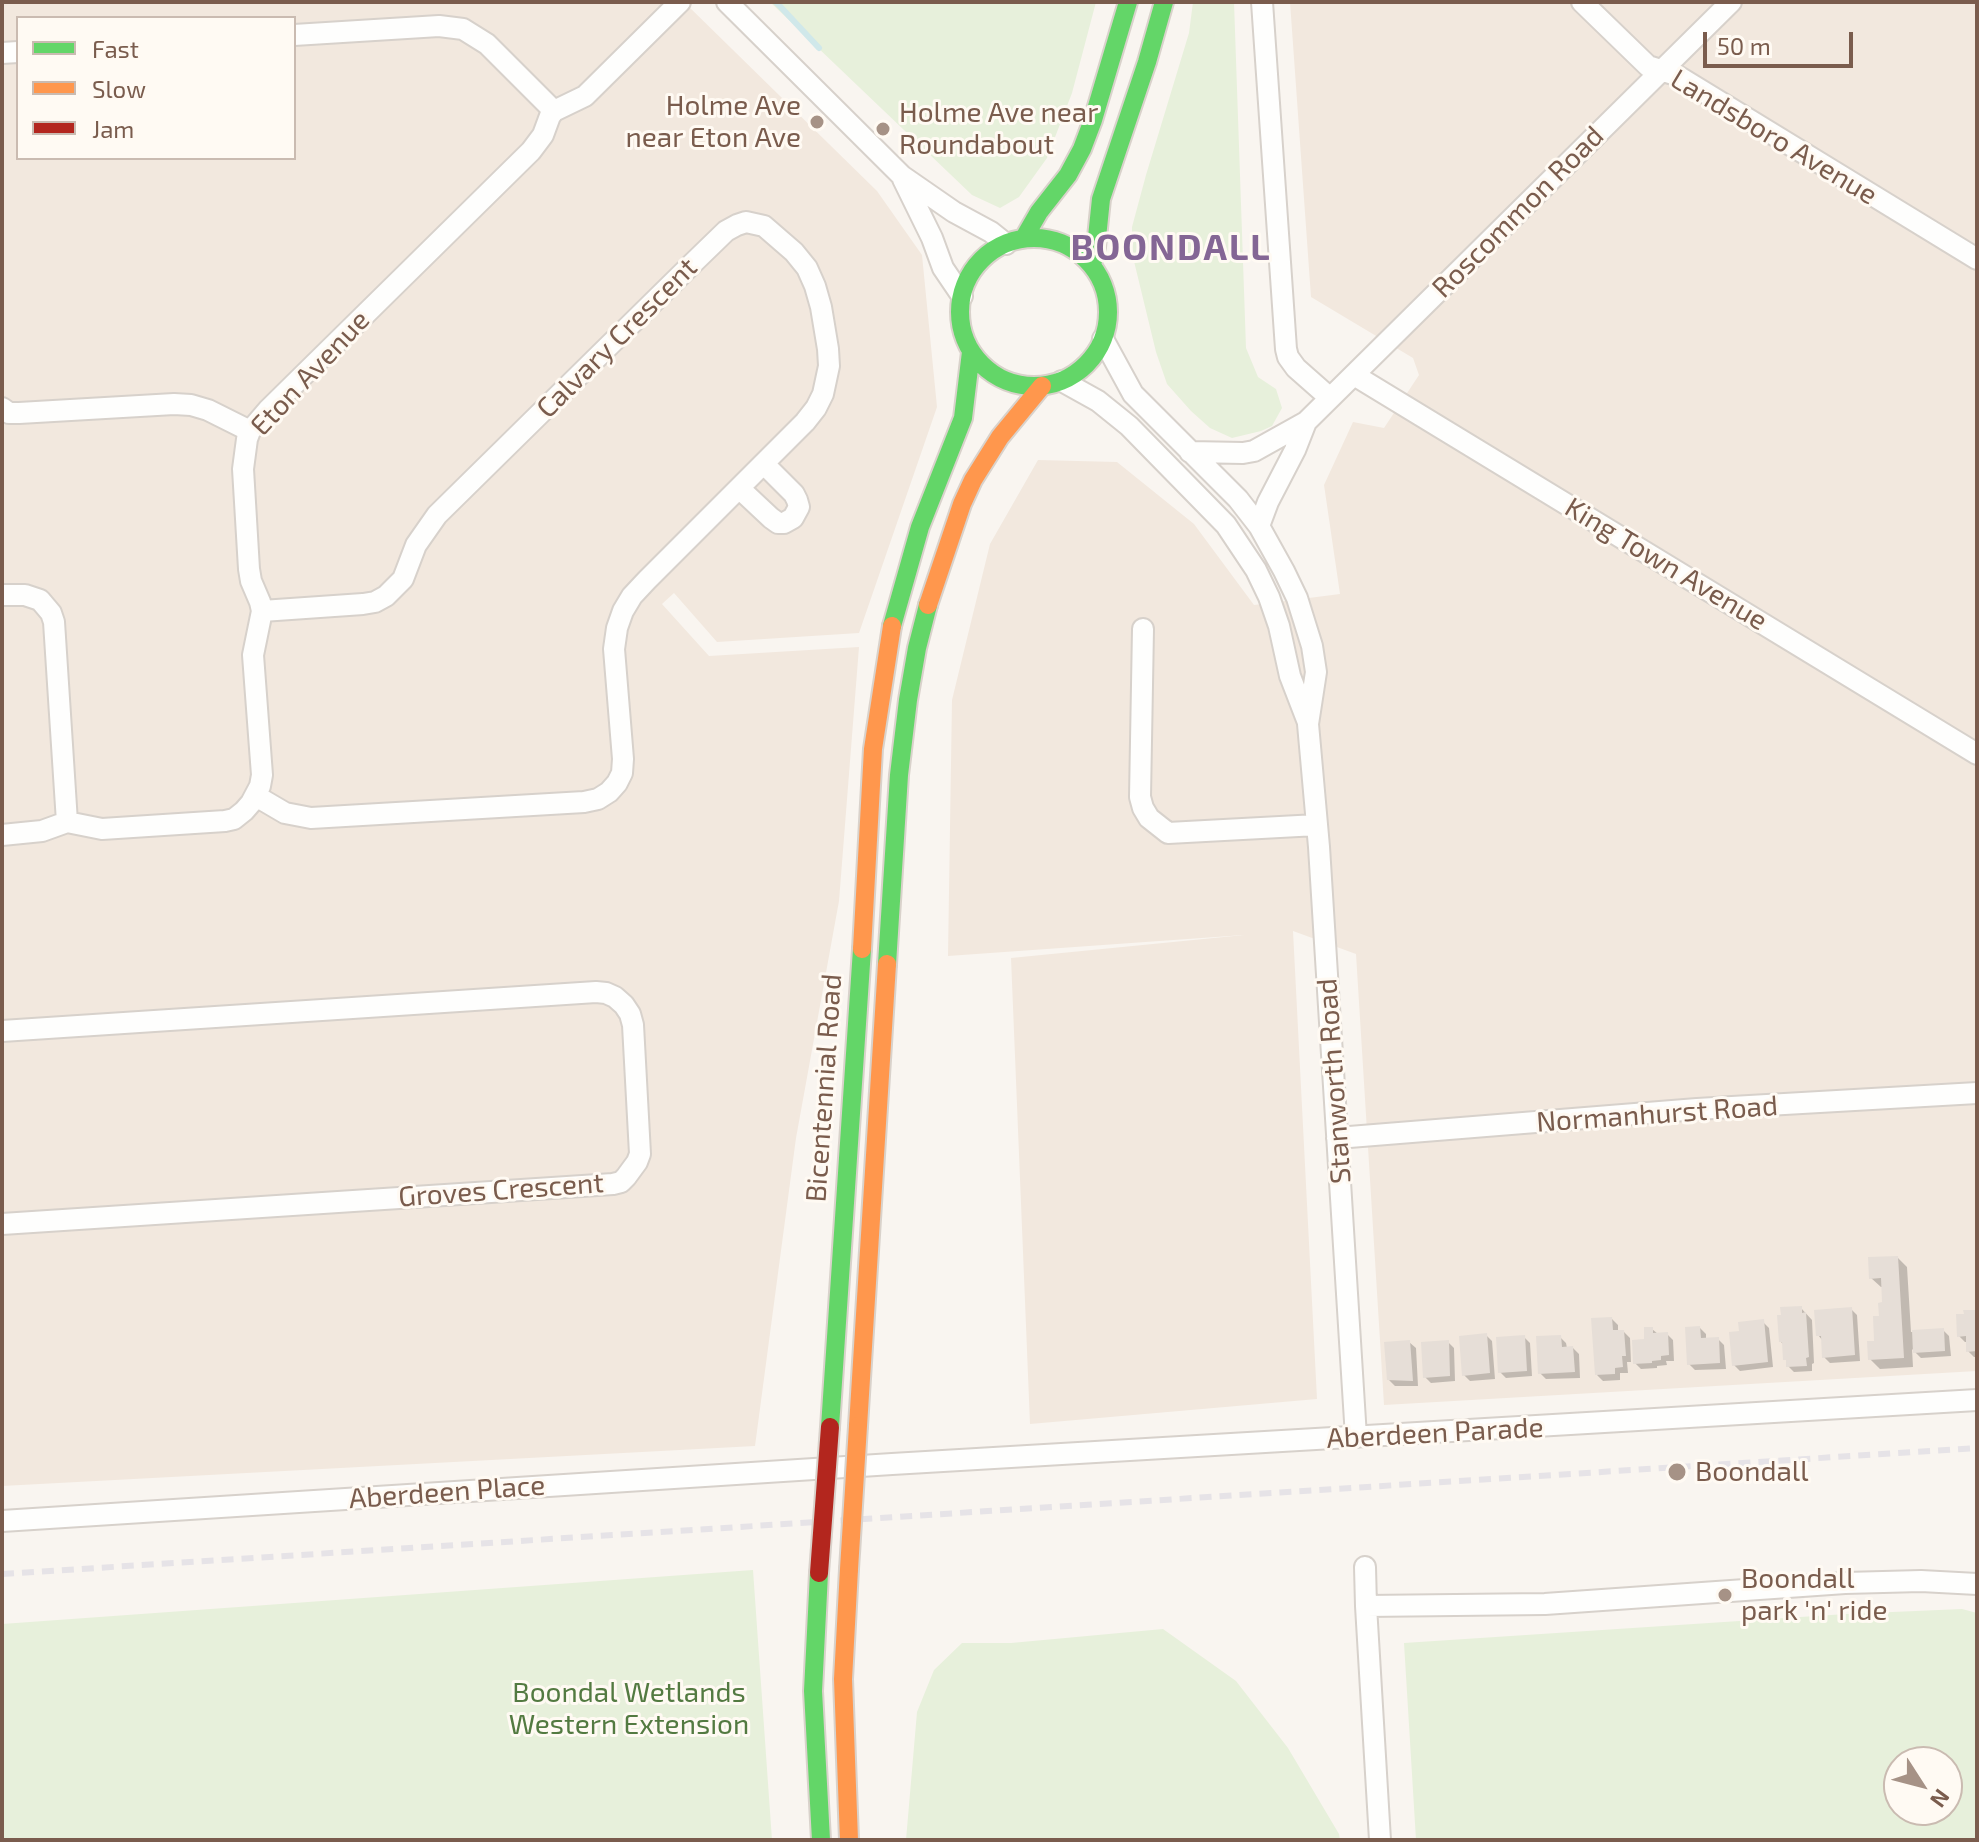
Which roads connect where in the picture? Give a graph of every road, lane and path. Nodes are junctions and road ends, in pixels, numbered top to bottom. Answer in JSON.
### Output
{"nodes":[{"id":1,"x":680,"y":2,"type":"edge"},
{"id":2,"x":727,"y":2,"type":"edge"},
{"id":3,"x":1128,"y":2,"type":"edge"},
{"id":4,"x":1164,"y":2,"type":"edge"},
{"id":5,"x":1262,"y":2,"type":"edge"},
{"id":6,"x":1582,"y":2,"type":"edge"},
{"id":7,"x":1731,"y":2,"type":"edge"},
{"id":8,"x":296,"y":35,"type":"edge"},
{"id":9,"x":1661,"y":70,"type":"junction"},
{"id":10,"x":554,"y":111,"type":"junction"},
{"id":11,"x":902,"y":176,"type":"junction"},
{"id":12,"x":1015,"y":241,"type":"junction"},
{"id":13,"x":1977,"y":259,"type":"edge"},
{"id":14,"x":1092,"y":265,"type":"junction"},
{"id":15,"x":962,"y":296,"type":"junction"},
{"id":16,"x":1103,"y":339,"type":"junction"},
{"id":17,"x":971,"y":352,"type":"junction"},
{"id":18,"x":1354,"y":375,"type":"junction"},
{"id":19,"x":1052,"y":384,"type":"junction"},
{"id":20,"x":1330,"y":398,"type":"junction"},
{"id":21,"x":2,"y":408,"type":"edge"},
{"id":22,"x":1306,"y":422,"type":"junction"},
{"id":23,"x":250,"y":431,"type":"junction"},
{"id":24,"x":1190,"y":452,"type":"junction"},
{"id":25,"x":764,"y":464,"type":"junction"},
{"id":26,"x":739,"y":488,"type":"junction"},
{"id":27,"x":1259,"y":526,"type":"junction"},
{"id":28,"x":2,"y":595,"type":"edge"},
{"id":29,"x":262,"y":611,"type":"junction"},
{"id":30,"x":1143,"y":629,"type":"dead end"},
{"id":31,"x":1308,"y":724,"type":"junction"},
{"id":32,"x":1977,"y":754,"type":"edge"},
{"id":33,"x":256,"y":796,"type":"junction"},
{"id":34,"x":67,"y":822,"type":"junction"},
{"id":35,"x":1317,"y":825,"type":"junction"},
{"id":36,"x":2,"y":835,"type":"edge"},
{"id":37,"x":2,"y":1031,"type":"edge"},
{"id":38,"x":1977,"y":1093,"type":"edge"},
{"id":39,"x":1337,"y":1138,"type":"junction"},
{"id":40,"x":2,"y":1224,"type":"edge"},
{"id":41,"x":1977,"y":1400,"type":"edge"},
{"id":42,"x":1356,"y":1437,"type":"junction"},
{"id":43,"x":892,"y":1464,"type":"joint"},
{"id":44,"x":2,"y":1521,"type":"edge"},
{"id":45,"x":1365,"y":1567,"type":"dead end"},
{"id":46,"x":1977,"y":1584,"type":"edge"},
{"id":47,"x":1366,"y":1606,"type":"junction"},
{"id":48,"x":821,"y":1840,"type":"edge"},
{"id":49,"x":849,"y":1840,"type":"edge"},
{"id":50,"x":1380,"y":1840,"type":"edge"}],
"edges":[{"from":1,"to":10,"type":"street"},
{"from":2,"to":11,"type":"street"},
{"from":3,"to":12,"type":"main road"},
{"from":4,"to":14,"type":"main road"},
{"from":5,"to":20,"type":"street"},
{"from":6,"to":9,"type":"street","name":"Landsboro Avenue"},
{"from":7,"to":9,"type":"street","name":"Roscommon Road"},
{"from":8,"to":10,"type":"street"},
{"from":9,"to":13,"type":"street","name":"Landsboro Avenue"},
{"from":9,"to":18,"type":"street","name":"Roscommon Road"},
{"from":10,"to":23,"type":"street","name":"Eton Avenue"},
{"from":11,"to":12,"type":"street"},
{"from":11,"to":15,"type":"street"},
{"from":12,"to":14,"type":"main road"},
{"from":12,"to":15,"type":"main road"},
{"from":14,"to":16,"type":"main road"},
{"from":15,"to":17,"type":"main road"},
{"from":16,"to":19,"type":"main road"},
{"from":16,"to":24,"type":"street","name":"Stanworth Road"},
{"from":17,"to":19,"type":"main road"},
{"from":17,"to":48,"type":"main road","name":"Bicentennial Road","bridge":true},
{"from":18,"to":20,"type":"street","name":"Roscommon Road"},
{"from":18,"to":32,"type":"street","name":"King Town Avenue"},
{"from":19,"to":31,"type":"street","name":"Stanworth Road"},
{"from":19,"to":49,"type":"main road","name":"Bicentennial Road","bridge":true},
{"from":20,"to":22,"type":"street","name":"Roscommon Road"},
{"from":21,"to":23,"type":"street"},
{"from":22,"to":24,"type":"street","name":"Roscommon Road"},
{"from":22,"to":27,"type":"street","name":"Roscommon Road"},
{"from":23,"to":29,"type":"street","name":"Eton Avenue"},
{"from":24,"to":27,"type":"street","name":"Stanworth Road"},
{"from":25,"to":26,"type":"street","name":"Calvary Crescent"},
{"from":25,"to":26,"type":"street"},
{"from":25,"to":29,"type":"street","name":"Calvary Crescent"},
{"from":26,"to":33,"type":"street","name":"Calvary Crescent"},
{"from":27,"to":31,"type":"street","name":"Stanworth Road"},
{"from":28,"to":34,"type":"street"},
{"from":29,"to":33,"type":"street","name":"Eton Avenue"},
{"from":30,"to":35,"type":"street"},
{"from":31,"to":35,"type":"street","name":"Stanworth Road"},
{"from":33,"to":34,"type":"street"},
{"from":34,"to":36,"type":"street"},
{"from":35,"to":39,"type":"street","name":"Stanworth Road"},
{"from":37,"to":40,"type":"street","name":"Groves Crescent"},
{"from":38,"to":39,"type":"street","name":"Normanhurst Road"},
{"from":39,"to":42,"type":"street","name":"Stanworth Road"},
{"from":41,"to":42,"type":"street","name":"Aberdeen Parade"},
{"from":42,"to":43,"type":"street","name":"Aberdeen Parade"},
{"from":43,"to":44,"type":"street","name":"Aberdeen Place"},
{"from":45,"to":47,"type":"street"},
{"from":46,"to":47,"type":"street"},
{"from":47,"to":50,"type":"street"}]}
